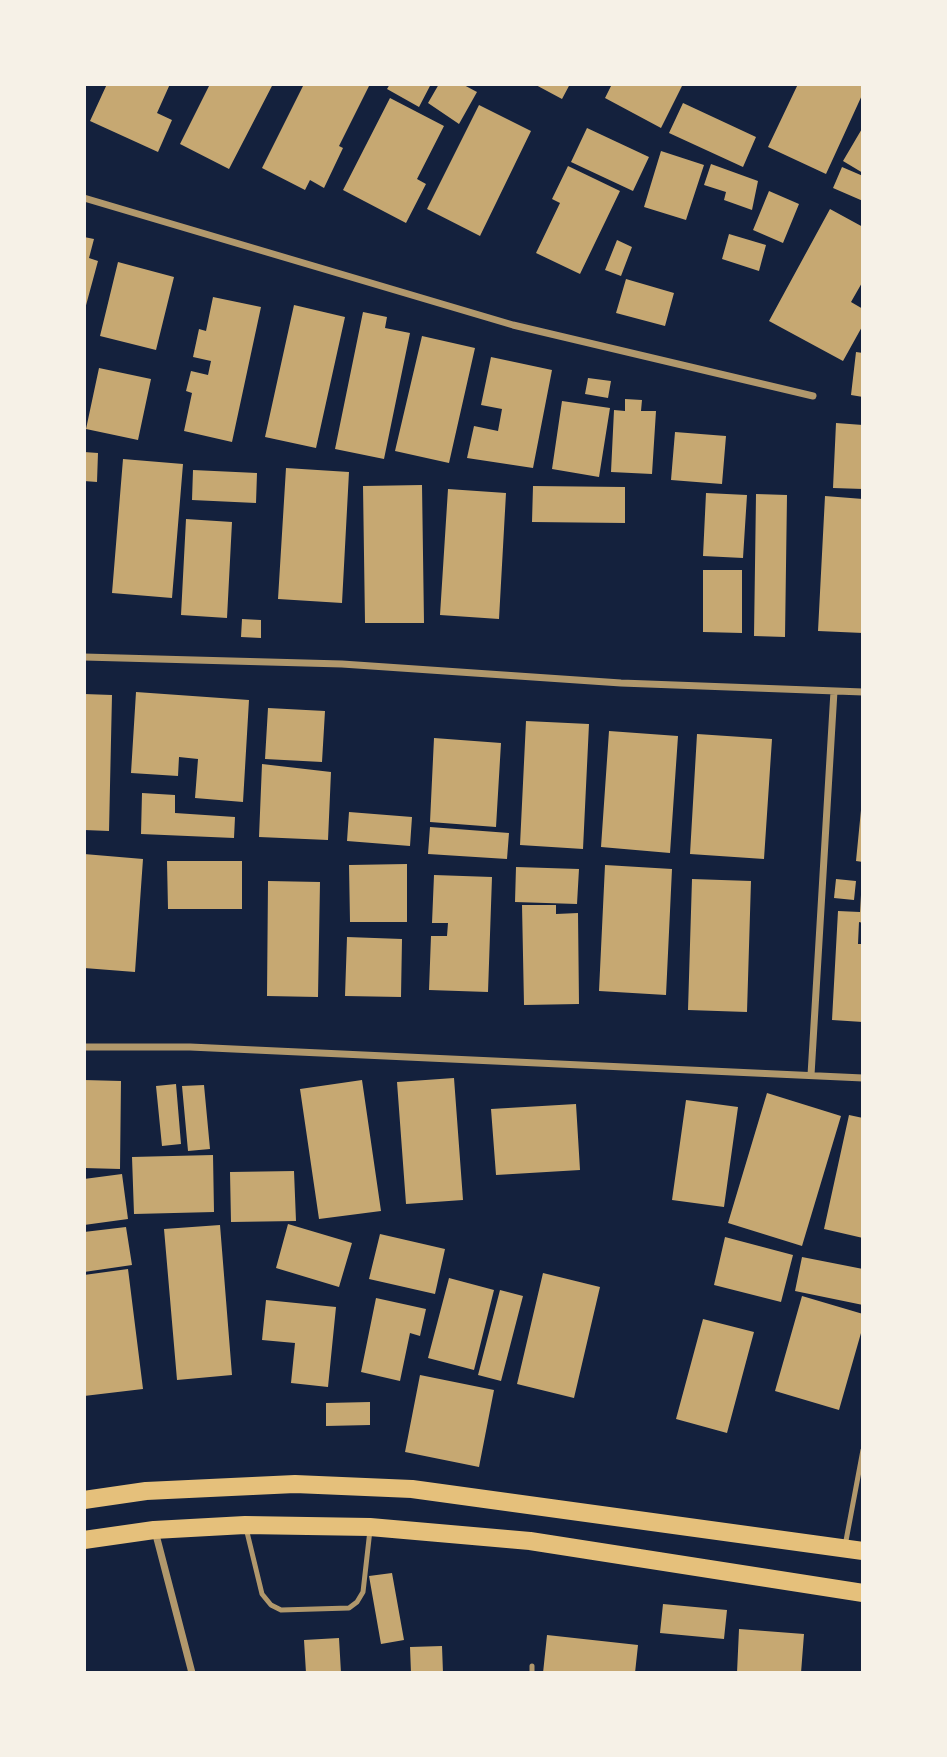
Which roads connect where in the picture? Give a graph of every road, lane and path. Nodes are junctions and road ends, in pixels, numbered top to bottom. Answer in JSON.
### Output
{"nodes":[{"id":1,"x":84,"y":198,"type":"edge"},
{"id":2,"x":813,"y":396,"type":"dead end"},
{"id":3,"x":84,"y":657,"type":"edge"},
{"id":4,"x":834,"y":691,"type":"junction"},
{"id":5,"x":863,"y":692,"type":"edge"},
{"id":6,"x":84,"y":1047,"type":"edge"},
{"id":7,"x":811,"y":1076,"type":"junction"},
{"id":8,"x":863,"y":1078,"type":"edge"},
{"id":9,"x":863,"y":1450,"type":"edge"},
{"id":10,"x":85,"y":1497,"type":"edge"},
{"id":11,"x":245,"y":1525,"type":"junction"},
{"id":12,"x":370,"y":1527,"type":"junction"},
{"id":13,"x":154,"y":1530,"type":"junction"},
{"id":14,"x":84,"y":1540,"type":"edge"},
{"id":15,"x":844,"y":1549,"type":"junction"},
{"id":16,"x":863,"y":1551,"type":"edge"},
{"id":17,"x":863,"y":1593,"type":"edge"},
{"id":18,"x":192,"y":1673,"type":"edge"}],
"edges":[{"from":1,"to":2,"type":"street"},
{"from":3,"to":4,"type":"street"},
{"from":4,"to":5,"type":"street"},
{"from":4,"to":7,"type":"street"},
{"from":6,"to":7,"type":"street"},
{"from":7,"to":8,"type":"street"},
{"from":9,"to":15,"type":"lane"},
{"from":10,"to":15,"type":"main road"},
{"from":11,"to":12,"type":"main road"},
{"from":11,"to":12,"type":"lane"},
{"from":11,"to":13,"type":"main road"},
{"from":12,"to":17,"type":"main road"},
{"from":13,"to":14,"type":"main road"},
{"from":13,"to":18,"type":"street"},
{"from":15,"to":16,"type":"main road"}]}
